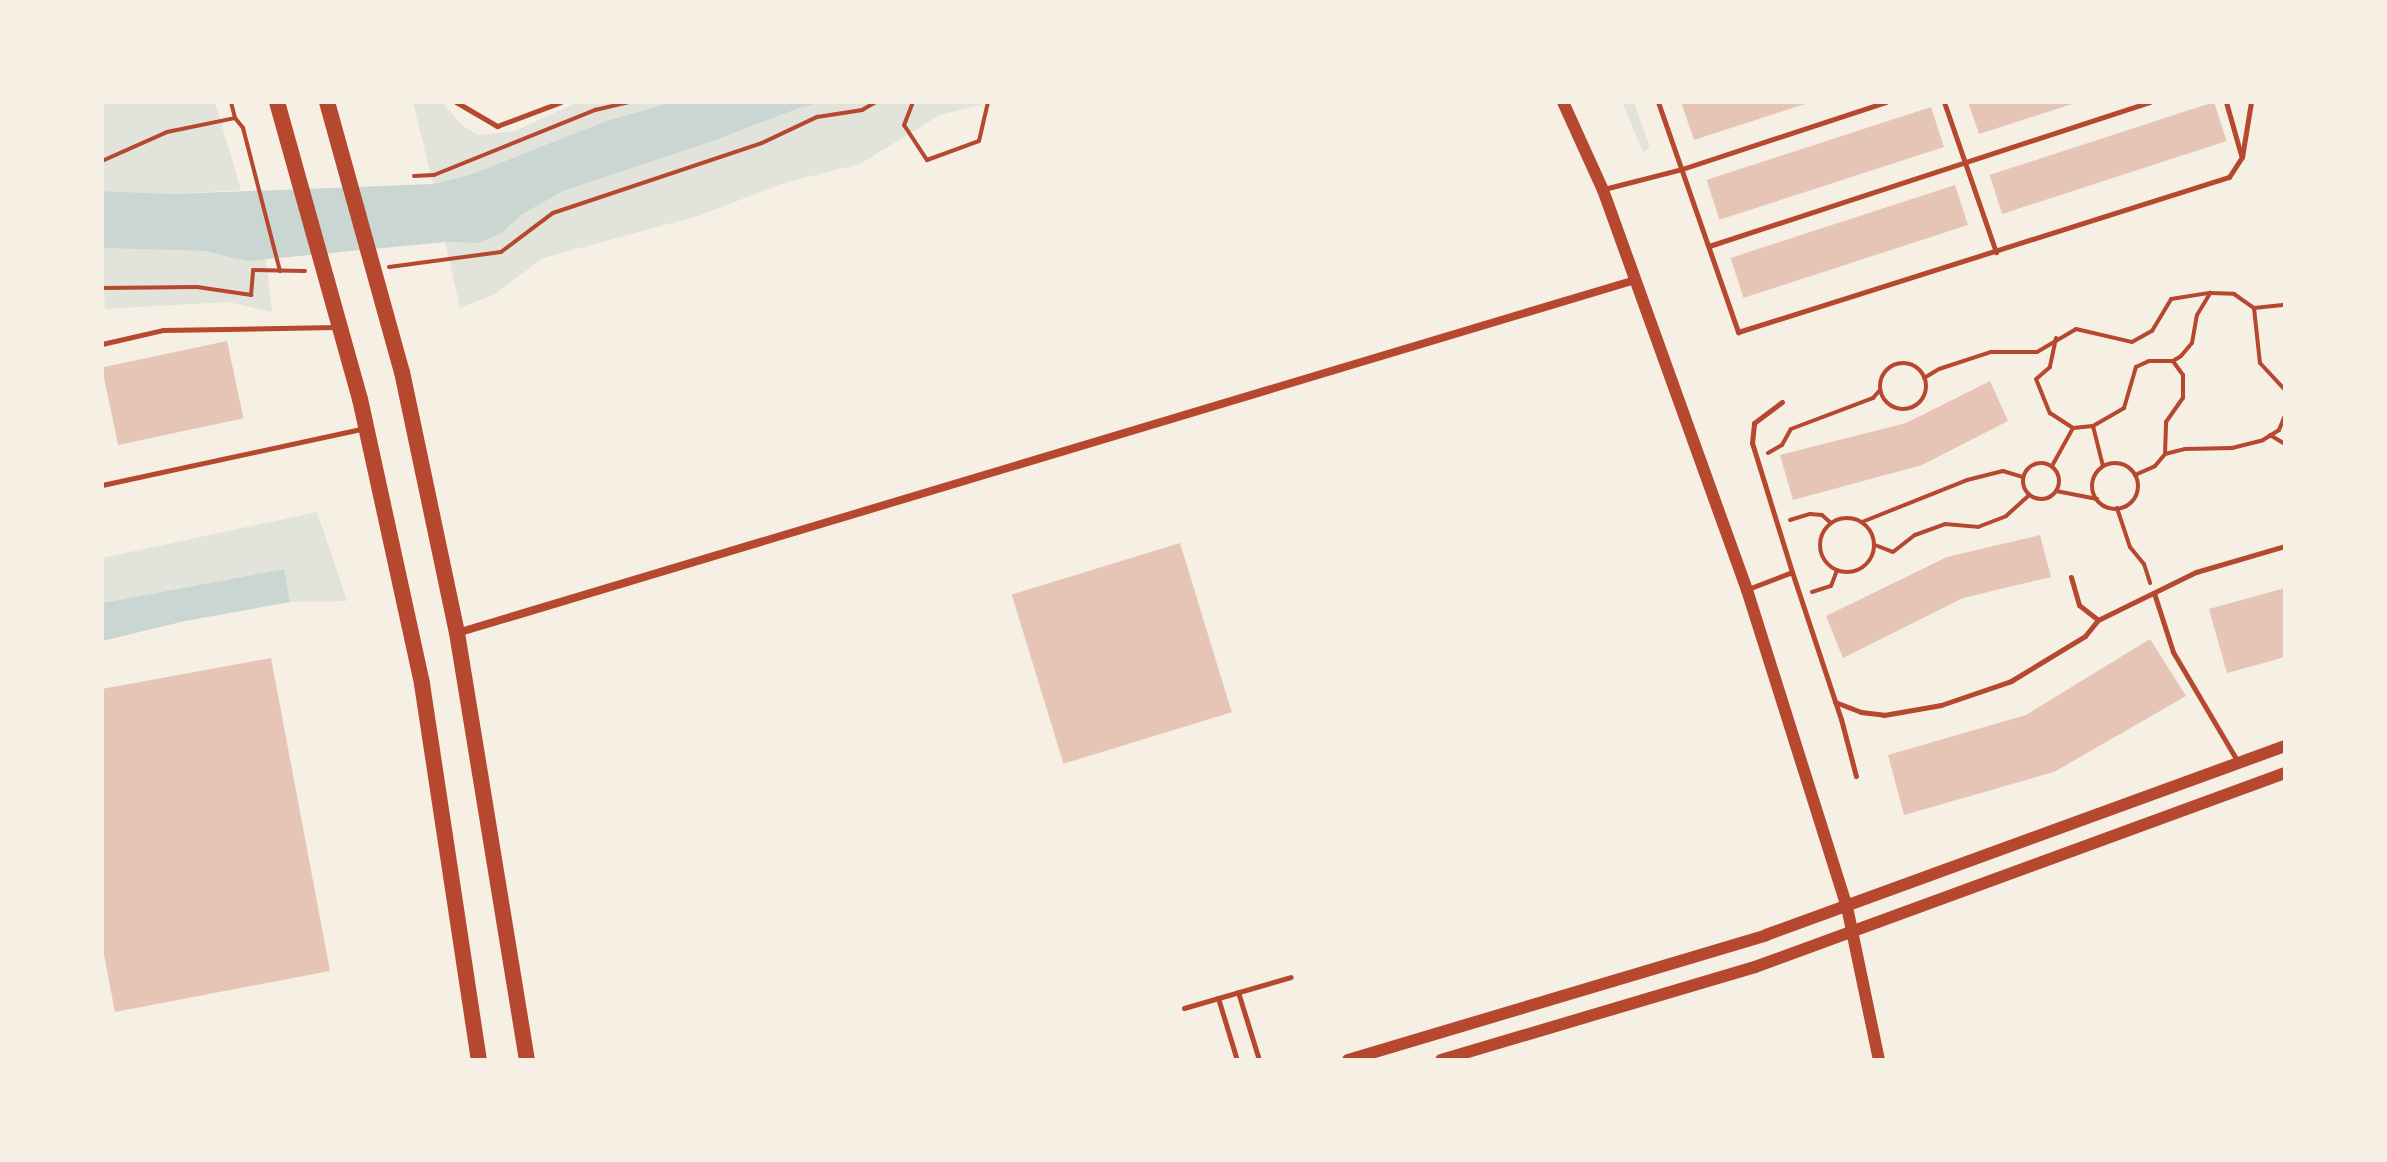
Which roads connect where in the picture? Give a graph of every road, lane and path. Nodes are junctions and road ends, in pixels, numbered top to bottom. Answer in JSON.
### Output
{"nodes":[{"id":1,"x":231,"y":102,"type":"edge"},
{"id":2,"x":277,"y":102,"type":"edge"},
{"id":3,"x":327,"y":102,"type":"edge"},
{"id":4,"x":456,"y":102,"type":"edge"},
{"id":5,"x":561,"y":102,"type":"edge"},
{"id":6,"x":630,"y":102,"type":"edge"},
{"id":7,"x":876,"y":102,"type":"edge"},
{"id":8,"x":913,"y":102,"type":"edge"},
{"id":9,"x":988,"y":102,"type":"edge"},
{"id":10,"x":1563,"y":102,"type":"edge"},
{"id":11,"x":1658,"y":102,"type":"edge"},
{"id":12,"x":1886,"y":102,"type":"edge"},
{"id":13,"x":1944,"y":102,"type":"edge"},
{"id":14,"x":2150,"y":102,"type":"edge"},
{"id":15,"x":2226,"y":102,"type":"edge"},
{"id":16,"x":2251,"y":102,"type":"edge"},
{"id":17,"x":235,"y":118,"type":"junction"},
{"id":18,"x":2242,"y":157,"type":"junction"},
{"id":19,"x":102,"y":161,"type":"edge"},
{"id":20,"x":1965,"y":162,"type":"junction"},
{"id":21,"x":1682,"y":169,"type":"junction"},
{"id":22,"x":414,"y":176,"type":"dead end"},
{"id":23,"x":1603,"y":190,"type":"junction"},
{"id":24,"x":1709,"y":246,"type":"junction"},
{"id":25,"x":1996,"y":252,"type":"junction"},
{"id":26,"x":279,"y":268,"type":"junction"},
{"id":27,"x":378,"y":269,"type":"dead end"},
{"id":28,"x":308,"y":271,"type":"dead end"},
{"id":29,"x":1635,"y":280,"type":"junction"},
{"id":30,"x":102,"y":288,"type":"edge"},
{"id":31,"x":2210,"y":293,"type":"junction"},
{"id":32,"x":2285,"y":305,"type":"edge"},
{"id":33,"x":2254,"y":308,"type":"junction"},
{"id":34,"x":341,"y":326,"type":"junction"},
{"id":35,"x":2056,"y":338,"type":"junction"},
{"id":36,"x":102,"y":344,"type":"edge"},
{"id":37,"x":2173,"y":361,"type":"junction"},
{"id":38,"x":1924,"y":378,"type":"junction"},
{"id":39,"x":1880,"y":390,"type":"junction"},
{"id":40,"x":2285,"y":390,"type":"edge"},
{"id":41,"x":1782,"y":402,"type":"dead end"},
{"id":42,"x":2285,"y":415,"type":"edge"},
{"id":43,"x":2093,"y":426,"type":"junction"},
{"id":44,"x":366,"y":428,"type":"junction"},
{"id":45,"x":2073,"y":428,"type":"junction"},
{"id":46,"x":2270,"y":435,"type":"junction"},
{"id":47,"x":2285,"y":444,"type":"edge"},
{"id":48,"x":2165,"y":454,"type":"junction"},
{"id":49,"x":1756,"y":457,"type":"junction"},
{"id":50,"x":2052,"y":466,"type":"junction"},
{"id":51,"x":2103,"y":467,"type":"junction"},
{"id":52,"x":2135,"y":475,"type":"junction"},
{"id":53,"x":2023,"y":477,"type":"junction"},
{"id":54,"x":102,"y":485,"type":"edge"},
{"id":55,"x":2056,"y":491,"type":"junction"},
{"id":56,"x":2029,"y":495,"type":"junction"},
{"id":57,"x":2097,"y":499,"type":"junction"},
{"id":58,"x":2117,"y":508,"type":"junction"},
{"id":59,"x":1862,"y":522,"type":"junction"},
{"id":60,"x":1777,"y":523,"type":"junction"},
{"id":61,"x":1831,"y":523,"type":"junction"},
{"id":62,"x":1875,"y":545,"type":"junction"},
{"id":63,"x":2285,"y":546,"type":"edge"},
{"id":64,"x":1837,"y":570,"type":"junction"},
{"id":65,"x":1792,"y":572,"type":"junction"},
{"id":66,"x":2071,"y":577,"type":"dead end"},
{"id":67,"x":1747,"y":590,"type":"junction"},
{"id":68,"x":2154,"y":592,"type":"junction"},
{"id":69,"x":1800,"y":596,"type":"junction"},
{"id":70,"x":2098,"y":620,"type":"junction"},
{"id":71,"x":457,"y":633,"type":"junction"},
{"id":72,"x":1835,"y":702,"type":"junction"},
{"id":73,"x":2285,"y":746,"type":"edge"},
{"id":74,"x":2238,"y":763,"type":"junction"},
{"id":75,"x":2285,"y":773,"type":"edge"},
{"id":76,"x":1856,"y":776,"type":"dead end"},
{"id":77,"x":1847,"y":907,"type":"junction"},
{"id":78,"x":1852,"y":932,"type":"junction"},
{"id":79,"x":1291,"y":977,"type":"dead end"},
{"id":80,"x":1238,"y":992,"type":"junction"},
{"id":81,"x":1218,"y":998,"type":"junction"},
{"id":82,"x":1184,"y":1008,"type":"dead end"},
{"id":83,"x":479,"y":1060,"type":"edge"},
{"id":84,"x":527,"y":1060,"type":"edge"},
{"id":85,"x":1237,"y":1060,"type":"edge"},
{"id":86,"x":1259,"y":1060,"type":"edge"},
{"id":87,"x":1348,"y":1060,"type":"edge"},
{"id":88,"x":1441,"y":1060,"type":"edge"},
{"id":89,"x":1879,"y":1060,"type":"edge"}],
"edges":[{"from":1,"to":17,"type":"path"},
{"from":2,"to":34,"type":"main road"},
{"from":3,"to":71,"type":"main road"},
{"from":4,"to":5,"type":"lane"},
{"from":6,"to":22,"type":"path"},
{"from":7,"to":27,"type":"path"},
{"from":8,"to":9,"type":"path"},
{"from":10,"to":23,"type":"street"},
{"from":11,"to":21,"type":"lane"},
{"from":12,"to":21,"type":"lane"},
{"from":13,"to":20,"type":"lane"},
{"from":14,"to":20,"type":"lane"},
{"from":15,"to":18,"type":"lane"},
{"from":16,"to":18,"type":"lane"},
{"from":17,"to":19,"type":"path"},
{"from":17,"to":26,"type":"path"},
{"from":18,"to":25,"type":"lane"},
{"from":20,"to":24,"type":"lane"},
{"from":20,"to":25,"type":"lane"},
{"from":21,"to":23,"type":"lane"},
{"from":21,"to":24,"type":"lane"},
{"from":23,"to":29,"type":"street"},
{"from":24,"to":25,"type":"lane"},
{"from":26,"to":28,"type":"path"},
{"from":26,"to":30,"type":"path"},
{"from":29,"to":67,"type":"street"},
{"from":29,"to":71,"type":"street"},
{"from":31,"to":33,"type":"path"},
{"from":31,"to":35,"type":"path"},
{"from":31,"to":37,"type":"path"},
{"from":32,"to":33,"type":"path"},
{"from":33,"to":40,"type":"path"},
{"from":34,"to":36,"type":"lane"},
{"from":34,"to":44,"type":"main road"},
{"from":35,"to":38,"type":"path"},
{"from":35,"to":45,"type":"path"},
{"from":37,"to":43,"type":"path"},
{"from":37,"to":48,"type":"path"},
{"from":38,"to":39,"type":"path"},
{"from":38,"to":39,"type":"path"},
{"from":39,"to":49,"type":"path"},
{"from":41,"to":49,"type":"lane"},
{"from":42,"to":46,"type":"path"},
{"from":43,"to":45,"type":"path"},
{"from":43,"to":51,"type":"path"},
{"from":44,"to":54,"type":"lane"},
{"from":44,"to":83,"type":"main road"},
{"from":45,"to":50,"type":"path"},
{"from":46,"to":47,"type":"path"},
{"from":46,"to":48,"type":"path"},
{"from":48,"to":52,"type":"path"},
{"from":49,"to":60,"type":"lane"},
{"from":50,"to":53,"type":"path"},
{"from":50,"to":55,"type":"path"},
{"from":51,"to":52,"type":"path"},
{"from":51,"to":57,"type":"path"},
{"from":52,"to":58,"type":"path"},
{"from":53,"to":56,"type":"path"},
{"from":53,"to":59,"type":"path"},
{"from":55,"to":56,"type":"path"},
{"from":55,"to":57,"type":"path"},
{"from":56,"to":62,"type":"path"},
{"from":57,"to":58,"type":"path"},
{"from":58,"to":68,"type":"path"},
{"from":59,"to":61,"type":"path"},
{"from":59,"to":62,"type":"path"},
{"from":60,"to":61,"type":"path"},
{"from":60,"to":65,"type":"lane"},
{"from":61,"to":64,"type":"path"},
{"from":62,"to":64,"type":"path"},
{"from":63,"to":68,"type":"lane"},
{"from":64,"to":69,"type":"path"},
{"from":65,"to":67,"type":"lane"},
{"from":65,"to":69,"type":"lane"},
{"from":66,"to":70,"type":"lane"},
{"from":67,"to":77,"type":"street"},
{"from":68,"to":70,"type":"lane"},
{"from":68,"to":74,"type":"lane"},
{"from":69,"to":72,"type":"lane"},
{"from":70,"to":72,"type":"lane"},
{"from":71,"to":84,"type":"main road"},
{"from":72,"to":76,"type":"lane"},
{"from":73,"to":74,"type":"street"},
{"from":74,"to":77,"type":"street"},
{"from":75,"to":78,"type":"street"},
{"from":77,"to":78,"type":"street"},
{"from":77,"to":87,"type":"street"},
{"from":78,"to":88,"type":"street"},
{"from":78,"to":89,"type":"street"},
{"from":79,"to":80,"type":"lane"},
{"from":80,"to":81,"type":"lane"},
{"from":80,"to":86,"type":"lane"},
{"from":81,"to":82,"type":"lane"},
{"from":81,"to":85,"type":"lane"}]}
